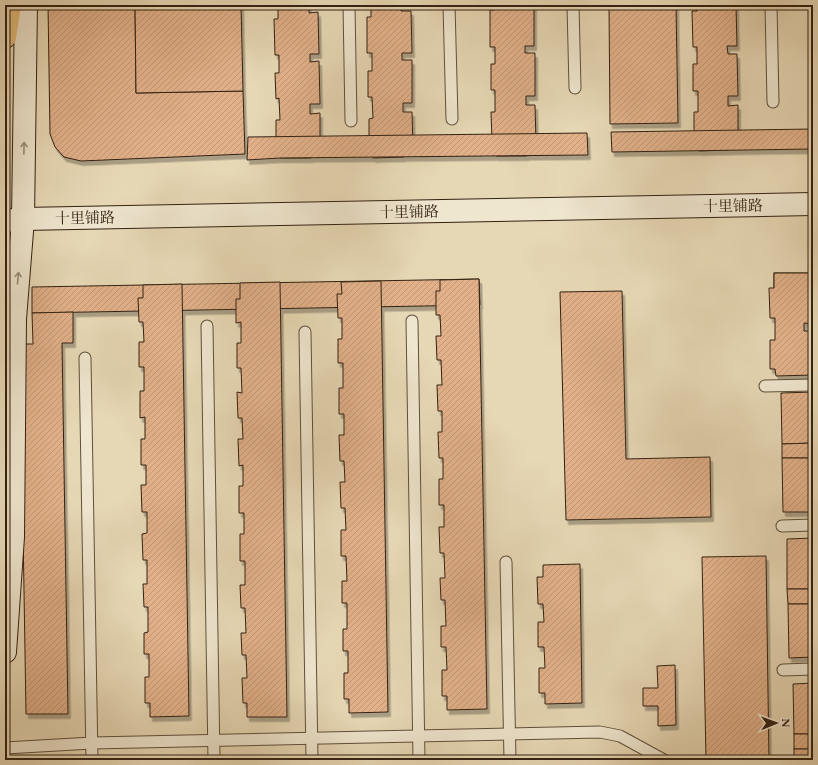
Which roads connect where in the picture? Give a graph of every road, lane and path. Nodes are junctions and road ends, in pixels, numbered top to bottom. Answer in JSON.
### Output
{"nodes":[{"id":1,"x":10,"y":5,"type":"edge"},
{"id":2,"x":26,"y":5,"type":"edge"},
{"id":3,"x":349,"y":5,"type":"edge"},
{"id":4,"x":449,"y":5,"type":"edge"},
{"id":5,"x":573,"y":5,"type":"edge"},
{"id":6,"x":771,"y":5,"type":"edge"},
{"id":7,"x":5,"y":37,"type":"edge"},
{"id":8,"x":575,"y":88,"type":"dead end"},
{"id":9,"x":773,"y":102,"type":"dead end"},
{"id":10,"x":452,"y":119,"type":"dead end"},
{"id":11,"x":351,"y":121,"type":"dead end"},
{"id":12,"x":813,"y":204,"type":"edge"},
{"id":13,"x":14,"y":220,"type":"edge"},
{"id":14,"x":412,"y":321,"type":"dead end"},
{"id":15,"x":207,"y":326,"type":"dead end"},
{"id":16,"x":305,"y":332,"type":"dead end"},
{"id":17,"x":85,"y":358,"type":"dead end"},
{"id":18,"x":813,"y":385,"type":"edge"},
{"id":19,"x":765,"y":386,"type":"dead end"},
{"id":20,"x":813,"y":525,"type":"edge"},
{"id":21,"x":782,"y":526,"type":"dead end"},
{"id":22,"x":506,"y":562,"type":"dead end"},
{"id":23,"x":5,"y":652,"type":"edge"},
{"id":24,"x":813,"y":669,"type":"edge"},
{"id":25,"x":783,"y":670,"type":"dead end"},
{"id":26,"x":509,"y":734,"type":"junction"},
{"id":27,"x":419,"y":736,"type":"junction"},
{"id":28,"x":312,"y":738,"type":"junction"},
{"id":29,"x":214,"y":740,"type":"junction"},
{"id":30,"x":92,"y":743,"type":"junction"},
{"id":31,"x":5,"y":748,"type":"edge"},
{"id":32,"x":92,"y":760,"type":"edge"},
{"id":33,"x":214,"y":760,"type":"edge"},
{"id":34,"x":312,"y":760,"type":"edge"},
{"id":35,"x":420,"y":760,"type":"edge"},
{"id":36,"x":510,"y":760,"type":"edge"},
{"id":37,"x":664,"y":760,"type":"edge"}],
"edges":[{"from":1,"to":7,"type":"highway"},
{"from":13,"to":2,"type":"street","one_way":true},
{"from":3,"to":11,"type":"lane"},
{"from":4,"to":10,"type":"lane"},
{"from":5,"to":8,"type":"lane"},
{"from":6,"to":9,"type":"lane"},
{"from":12,"to":13,"type":"street","name":"十里铺路"},
{"from":23,"to":13,"type":"street","one_way":true},
{"from":14,"to":27,"type":"lane"},
{"from":15,"to":29,"type":"lane"},
{"from":16,"to":28,"type":"lane"},
{"from":17,"to":30,"type":"lane"},
{"from":18,"to":19,"type":"lane"},
{"from":20,"to":21,"type":"lane"},
{"from":22,"to":26,"type":"lane"},
{"from":24,"to":25,"type":"lane"},
{"from":26,"to":27,"type":"lane"},
{"from":26,"to":36,"type":"lane"},
{"from":26,"to":37,"type":"lane"},
{"from":27,"to":28,"type":"lane"},
{"from":27,"to":35,"type":"lane"},
{"from":28,"to":29,"type":"lane"},
{"from":28,"to":34,"type":"lane"},
{"from":29,"to":30,"type":"lane"},
{"from":29,"to":33,"type":"lane"},
{"from":30,"to":31,"type":"lane"},
{"from":30,"to":32,"type":"lane"}]}
